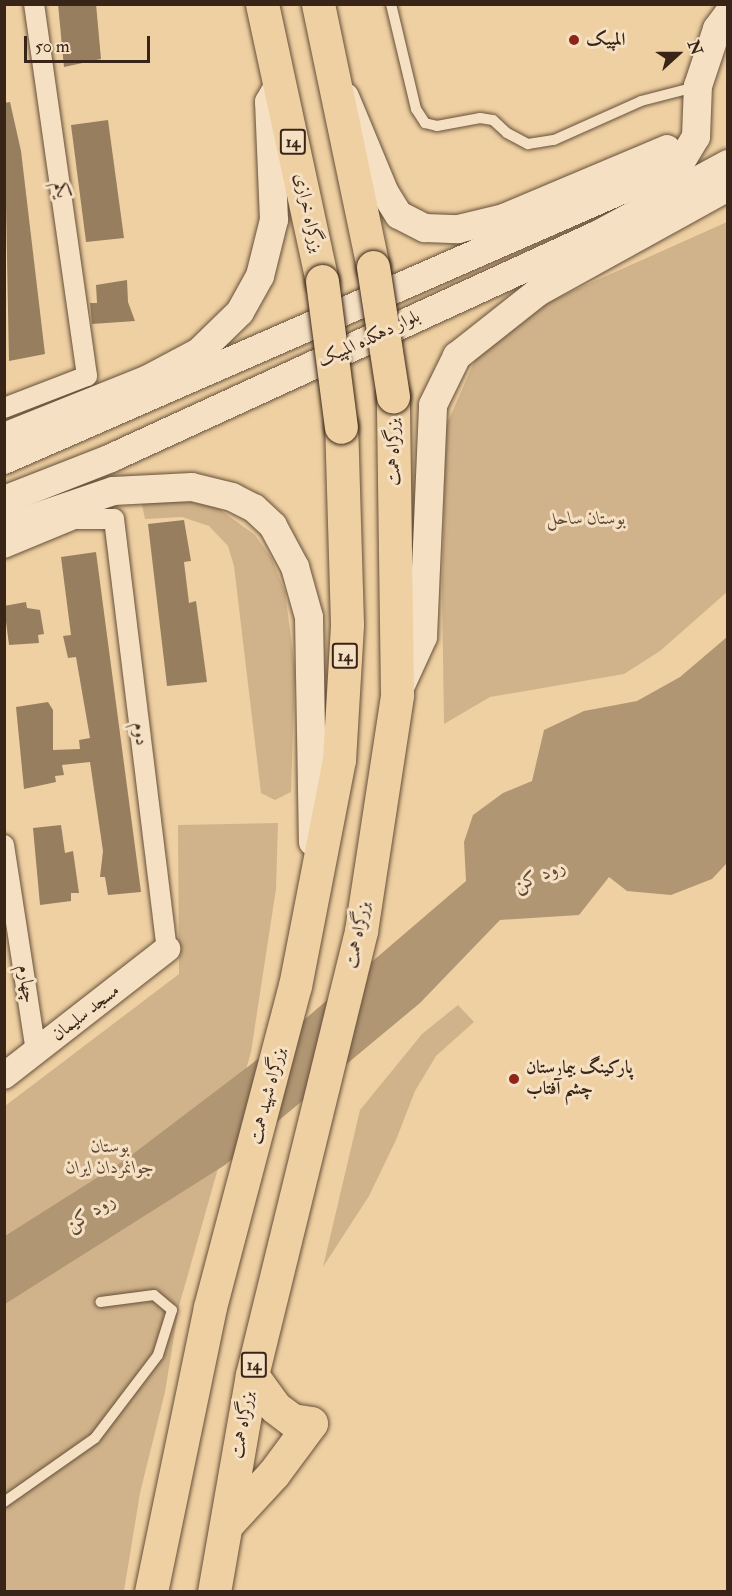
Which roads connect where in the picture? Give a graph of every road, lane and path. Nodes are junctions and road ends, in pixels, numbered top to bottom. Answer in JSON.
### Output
{"nodes":[{"id":1,"x":34,"y":4,"type":"edge"},
{"id":2,"x":262,"y":4,"type":"edge"},
{"id":3,"x":318,"y":4,"type":"edge"},
{"id":4,"x":391,"y":4,"type":"edge"},
{"id":5,"x":724,"y":21,"type":"edge"},
{"id":6,"x":334,"y":75,"type":"junction"},
{"id":7,"x":280,"y":83,"type":"junction"},
{"id":8,"x":698,"y":86,"type":"junction"},
{"id":9,"x":696,"y":137,"type":"junction"},
{"id":10,"x":728,"y":164,"type":"edge"},
{"id":11,"x":728,"y":187,"type":"edge"},
{"id":12,"x":4,"y":408,"type":"edge"},
{"id":13,"x":4,"y":437,"type":"edge"},
{"id":14,"x":4,"y":460,"type":"edge"},
{"id":15,"x":4,"y":500,"type":"edge"},
{"id":16,"x":4,"y":528,"type":"edge"},
{"id":17,"x":4,"y":548,"type":"edge"},
{"id":18,"x":397,"y":695,"type":"junction"},
{"id":19,"x":4,"y":845,"type":"edge"},
{"id":20,"x":313,"y":882,"type":"junction"},
{"id":21,"x":167,"y":949,"type":"joint"},
{"id":22,"x":36,"y":1052,"type":"junction"},
{"id":23,"x":4,"y":1076,"type":"edge"},
{"id":24,"x":100,"y":1302,"type":"dead end"},
{"id":25,"x":252,"y":1375,"type":"junction"},
{"id":26,"x":4,"y":1502,"type":"edge"},
{"id":27,"x":227,"y":1524,"type":"junction"},
{"id":28,"x":151,"y":1592,"type":"edge"},
{"id":29,"x":214,"y":1592,"type":"edge"}],
"edges":[{"from":1,"to":12,"type":"street","name":"یکم"},
{"from":2,"to":7,"type":"highway","name":"بزرگراه خرازی","number":"14"},
{"from":3,"to":6,"type":"highway","number":"14"},
{"from":4,"to":8,"type":"lane"},
{"from":5,"to":8,"type":"main road"},
{"from":6,"to":9,"type":"main road"},
{"from":6,"to":18,"type":"highway","name":"بزرگراه همت","number":"14","bridge":true},
{"from":7,"to":13,"type":"main road"},
{"from":7,"to":20,"type":"highway","name":"بزرگراه خرازی","number":"14","bridge":true},
{"from":8,"to":9,"type":"main road"},
{"from":9,"to":14,"type":"main road","name":"بلوار دهکده المپیک"},
{"from":10,"to":15,"type":"main road","name":"بلوار دهکده المپیک"},
{"from":11,"to":18,"type":"main road"},
{"from":16,"to":20,"type":"main road"},
{"from":17,"to":21,"type":"street","name":"دوم"},
{"from":18,"to":25,"type":"highway","name":"بزرگراه همت","number":"14"},
{"from":19,"to":22,"type":"street","name":"چهارم"},
{"from":20,"to":28,"type":"highway","name":"بزرگراه شهید همت","number":"14"},
{"from":21,"to":22,"type":"street","name":"مسجد سلیمان"},
{"from":22,"to":23,"type":"street","name":"مسجد سلیمان"},
{"from":24,"to":26,"type":"lane"},
{"from":25,"to":27,"type":"highway","name":"بزرگراه همت","number":"14"},
{"from":25,"to":27,"type":"highway"},
{"from":27,"to":29,"type":"highway","name":"بزرگراه همت","number":"14"}]}
